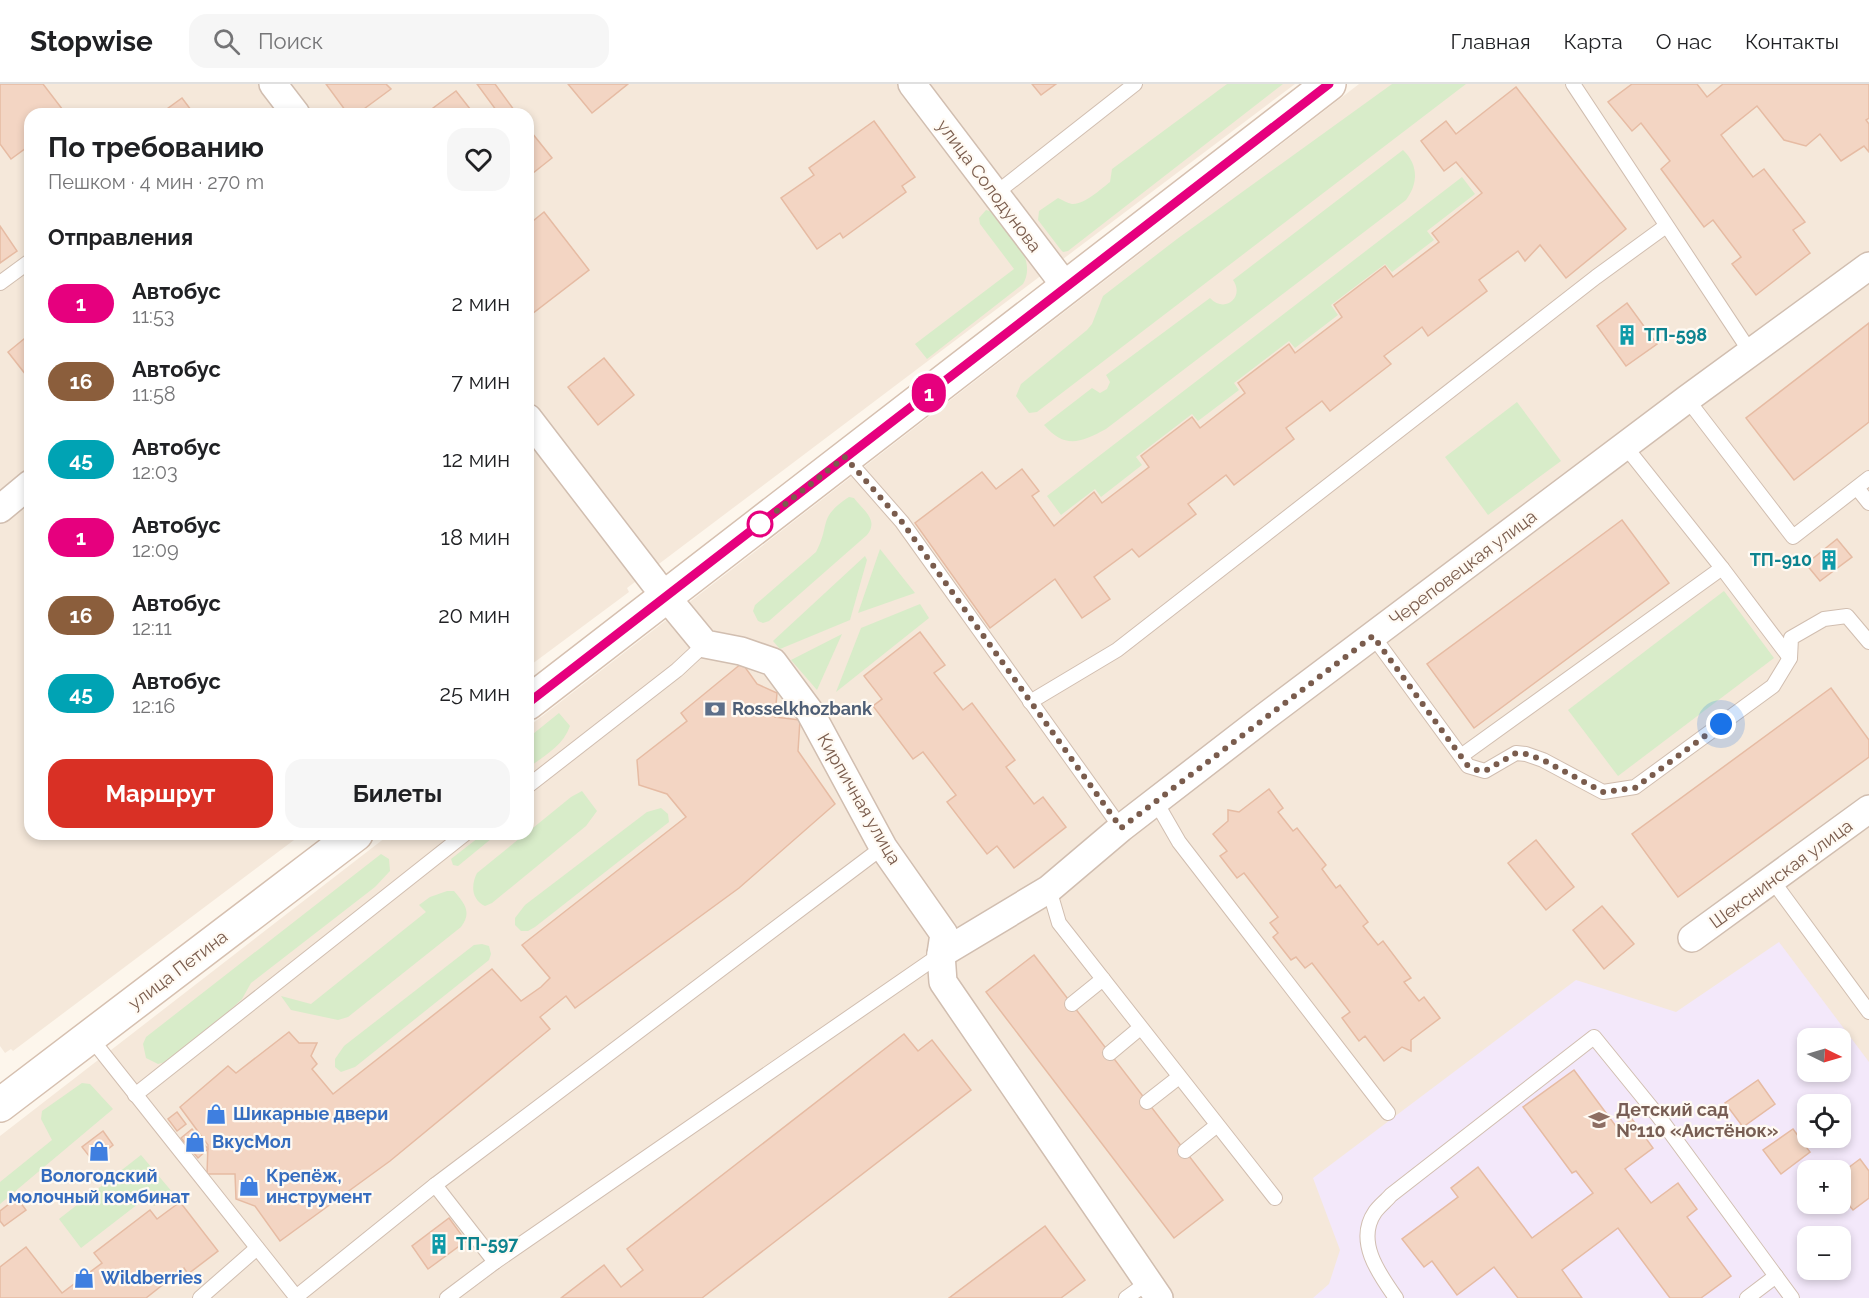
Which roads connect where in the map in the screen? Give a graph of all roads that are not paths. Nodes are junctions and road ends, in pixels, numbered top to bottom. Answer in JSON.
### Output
{"nodes":[{"id":1,"x":273,"y":84,"type":"edge"},
{"id":2,"x":912,"y":84,"type":"edge"},
{"id":3,"x":1135,"y":84,"type":"edge"},
{"id":4,"x":1329,"y":84,"type":"edge"},
{"id":5,"x":1573,"y":84,"type":"edge"},
{"id":6,"x":291,"y":108,"type":"edge"},
{"id":7,"x":995,"y":194,"type":"junction"},
{"id":8,"x":1666,"y":226,"type":"junction"},
{"id":9,"x":24,"y":265,"type":"edge"},
{"id":10,"x":1869,"y":266,"type":"edge"},
{"id":11,"x":0,"y":283,"type":"edge"},
{"id":12,"x":1067,"y":288,"type":"junction"},
{"id":13,"x":1751,"y":353,"type":"junction"},
{"id":14,"x":1687,"y":399,"type":"junction"},
{"id":15,"x":534,"y":426,"type":"edge"},
{"id":16,"x":1625,"y":446,"type":"junction"},
{"id":17,"x":845,"y":457,"type":"junction"},
{"id":18,"x":1869,"y":478,"type":"edge"},
{"id":19,"x":1857,"y":488,"type":"junction"},
{"id":20,"x":24,"y":489,"type":"edge"},
{"id":21,"x":1869,"y":503,"type":"edge"},
{"id":22,"x":0,"y":509,"type":"edge"},
{"id":23,"x":1722,"y":568,"type":"junction"},
{"id":24,"x":666,"y":597,"type":"junction"},
{"id":25,"x":1373,"y":636,"type":"junction"},
{"id":26,"x":1869,"y":642,"type":"edge"},
{"id":27,"x":705,"y":644,"type":"junction"},
{"id":28,"x":1790,"y":658,"type":"junction"},
{"id":29,"x":534,"y":698,"type":"edge"},
{"id":30,"x":1030,"y":702,"type":"junction"},
{"id":31,"x":1461,"y":756,"type":"junction"},
{"id":32,"x":534,"y":781,"type":"edge"},
{"id":33,"x":1156,"y":802,"type":"junction"},
{"id":34,"x":1869,"y":809,"type":"edge"},
{"id":35,"x":1121,"y":828,"type":"junction"},
{"id":36,"x":348,"y":840,"type":"edge"},
{"id":37,"x":457,"y":840,"type":"edge"},
{"id":38,"x":883,"y":847,"type":"junction"},
{"id":39,"x":1772,"y":880,"type":"junction"},
{"id":40,"x":1049,"y":889,"type":"junction"},
{"id":41,"x":1692,"y":938,"type":"dead end"},
{"id":42,"x":940,"y":954,"type":"junction"},
{"id":43,"x":1103,"y":980,"type":"junction"},
{"id":44,"x":1072,"y":1004,"type":"dead end"},
{"id":45,"x":1869,"y":1012,"type":"edge"},
{"id":46,"x":1140,"y":1028,"type":"junction"},
{"id":47,"x":90,"y":1037,"type":"junction"},
{"id":48,"x":1110,"y":1053,"type":"dead end"},
{"id":49,"x":1179,"y":1077,"type":"junction"},
{"id":50,"x":135,"y":1095,"type":"junction"},
{"id":51,"x":1147,"y":1102,"type":"dead end"},
{"id":52,"x":0,"y":1105,"type":"edge"},
{"id":53,"x":1388,"y":1113,"type":"dead end"},
{"id":54,"x":1216,"y":1126,"type":"junction"},
{"id":55,"x":1185,"y":1151,"type":"dead end"},
{"id":56,"x":435,"y":1185,"type":"junction"},
{"id":57,"x":1275,"y":1198,"type":"dead end"},
{"id":58,"x":257,"y":1248,"type":"junction"},
{"id":59,"x":495,"y":1262,"type":"junction"},
{"id":60,"x":1776,"y":1276,"type":"junction"},
{"id":61,"x":1144,"y":1293,"type":"edge"},
{"id":62,"x":297,"y":1297,"type":"edge"},
{"id":63,"x":200,"y":1298,"type":"edge"},
{"id":64,"x":447,"y":1298,"type":"edge"},
{"id":65,"x":1396,"y":1298,"type":"edge"},
{"id":66,"x":1747,"y":1298,"type":"edge"},
{"id":67,"x":1792,"y":1298,"type":"edge"}],
"edges":[{"from":1,"to":6,"type":"street"},
{"from":2,"to":7,"type":"street","name":"улица Солодунова"},
{"from":3,"to":7,"type":"lane"},
{"from":4,"to":12,"type":"main road"},
{"from":5,"to":8,"type":"lane"},
{"from":7,"to":12,"type":"street","name":"улица Солодунова"},
{"from":8,"to":13,"type":"lane"},
{"from":8,"to":30,"type":"lane"},
{"from":9,"to":11,"type":"lane"},
{"from":10,"to":13,"type":"street","name":"Череповецкая улица"},
{"from":12,"to":17,"type":"main road"},
{"from":13,"to":14,"type":"street","name":"Череповецкая улица"},
{"from":14,"to":16,"type":"street","name":"Череповецкая улица"},
{"from":14,"to":19,"type":"lane"},
{"from":15,"to":24,"type":"street"},
{"from":16,"to":23,"type":"lane"},
{"from":16,"to":25,"type":"street","name":"Череповецкая улица"},
{"from":17,"to":24,"type":"main road"},
{"from":17,"to":30,"type":"lane"},
{"from":18,"to":19,"type":"lane"},
{"from":19,"to":21,"type":"lane"},
{"from":20,"to":22,"type":"street"},
{"from":23,"to":28,"type":"lane"},
{"from":23,"to":31,"type":"lane"},
{"from":24,"to":27,"type":"street"},
{"from":24,"to":29,"type":"main road"},
{"from":25,"to":31,"type":"lane"},
{"from":25,"to":33,"type":"street","name":"Череповецкая улица"},
{"from":26,"to":28,"type":"lane"},
{"from":27,"to":32,"type":"lane"},
{"from":27,"to":38,"type":"street","name":"Кирпичная улица"},
{"from":28,"to":31,"type":"lane"},
{"from":30,"to":35,"type":"lane"},
{"from":33,"to":35,"type":"street","name":"Череповецкая улица"},
{"from":33,"to":53,"type":"lane"},
{"from":34,"to":39,"type":"street","name":"Шекснинская улица"},
{"from":35,"to":40,"type":"street","name":"Череповецкая улица"},
{"from":36,"to":47,"type":"main road","name":"улица Петина"},
{"from":37,"to":50,"type":"lane"},
{"from":38,"to":42,"type":"street","name":"Кирпичная улица"},
{"from":38,"to":56,"type":"lane"},
{"from":39,"to":41,"type":"street","name":"Шекснинская улица"},
{"from":39,"to":45,"type":"lane"},
{"from":40,"to":42,"type":"street","name":"Череповецкая улица"},
{"from":40,"to":43,"type":"lane"},
{"from":42,"to":59,"type":"lane"},
{"from":42,"to":61,"type":"street","name":"Кирпичная улица"},
{"from":43,"to":44,"type":"lane"},
{"from":43,"to":46,"type":"lane"},
{"from":46,"to":48,"type":"lane"},
{"from":46,"to":49,"type":"lane"},
{"from":47,"to":50,"type":"lane"},
{"from":47,"to":52,"type":"main road","name":"улица Петина"},
{"from":49,"to":51,"type":"lane"},
{"from":49,"to":54,"type":"lane"},
{"from":50,"to":58,"type":"lane"},
{"from":54,"to":55,"type":"lane"},
{"from":54,"to":57,"type":"lane"},
{"from":56,"to":59,"type":"lane"},
{"from":56,"to":62,"type":"lane"},
{"from":58,"to":62,"type":"lane"},
{"from":58,"to":63,"type":"lane"},
{"from":59,"to":64,"type":"lane"},
{"from":60,"to":65,"type":"lane"},
{"from":60,"to":66,"type":"lane"},
{"from":60,"to":67,"type":"lane"}]}
